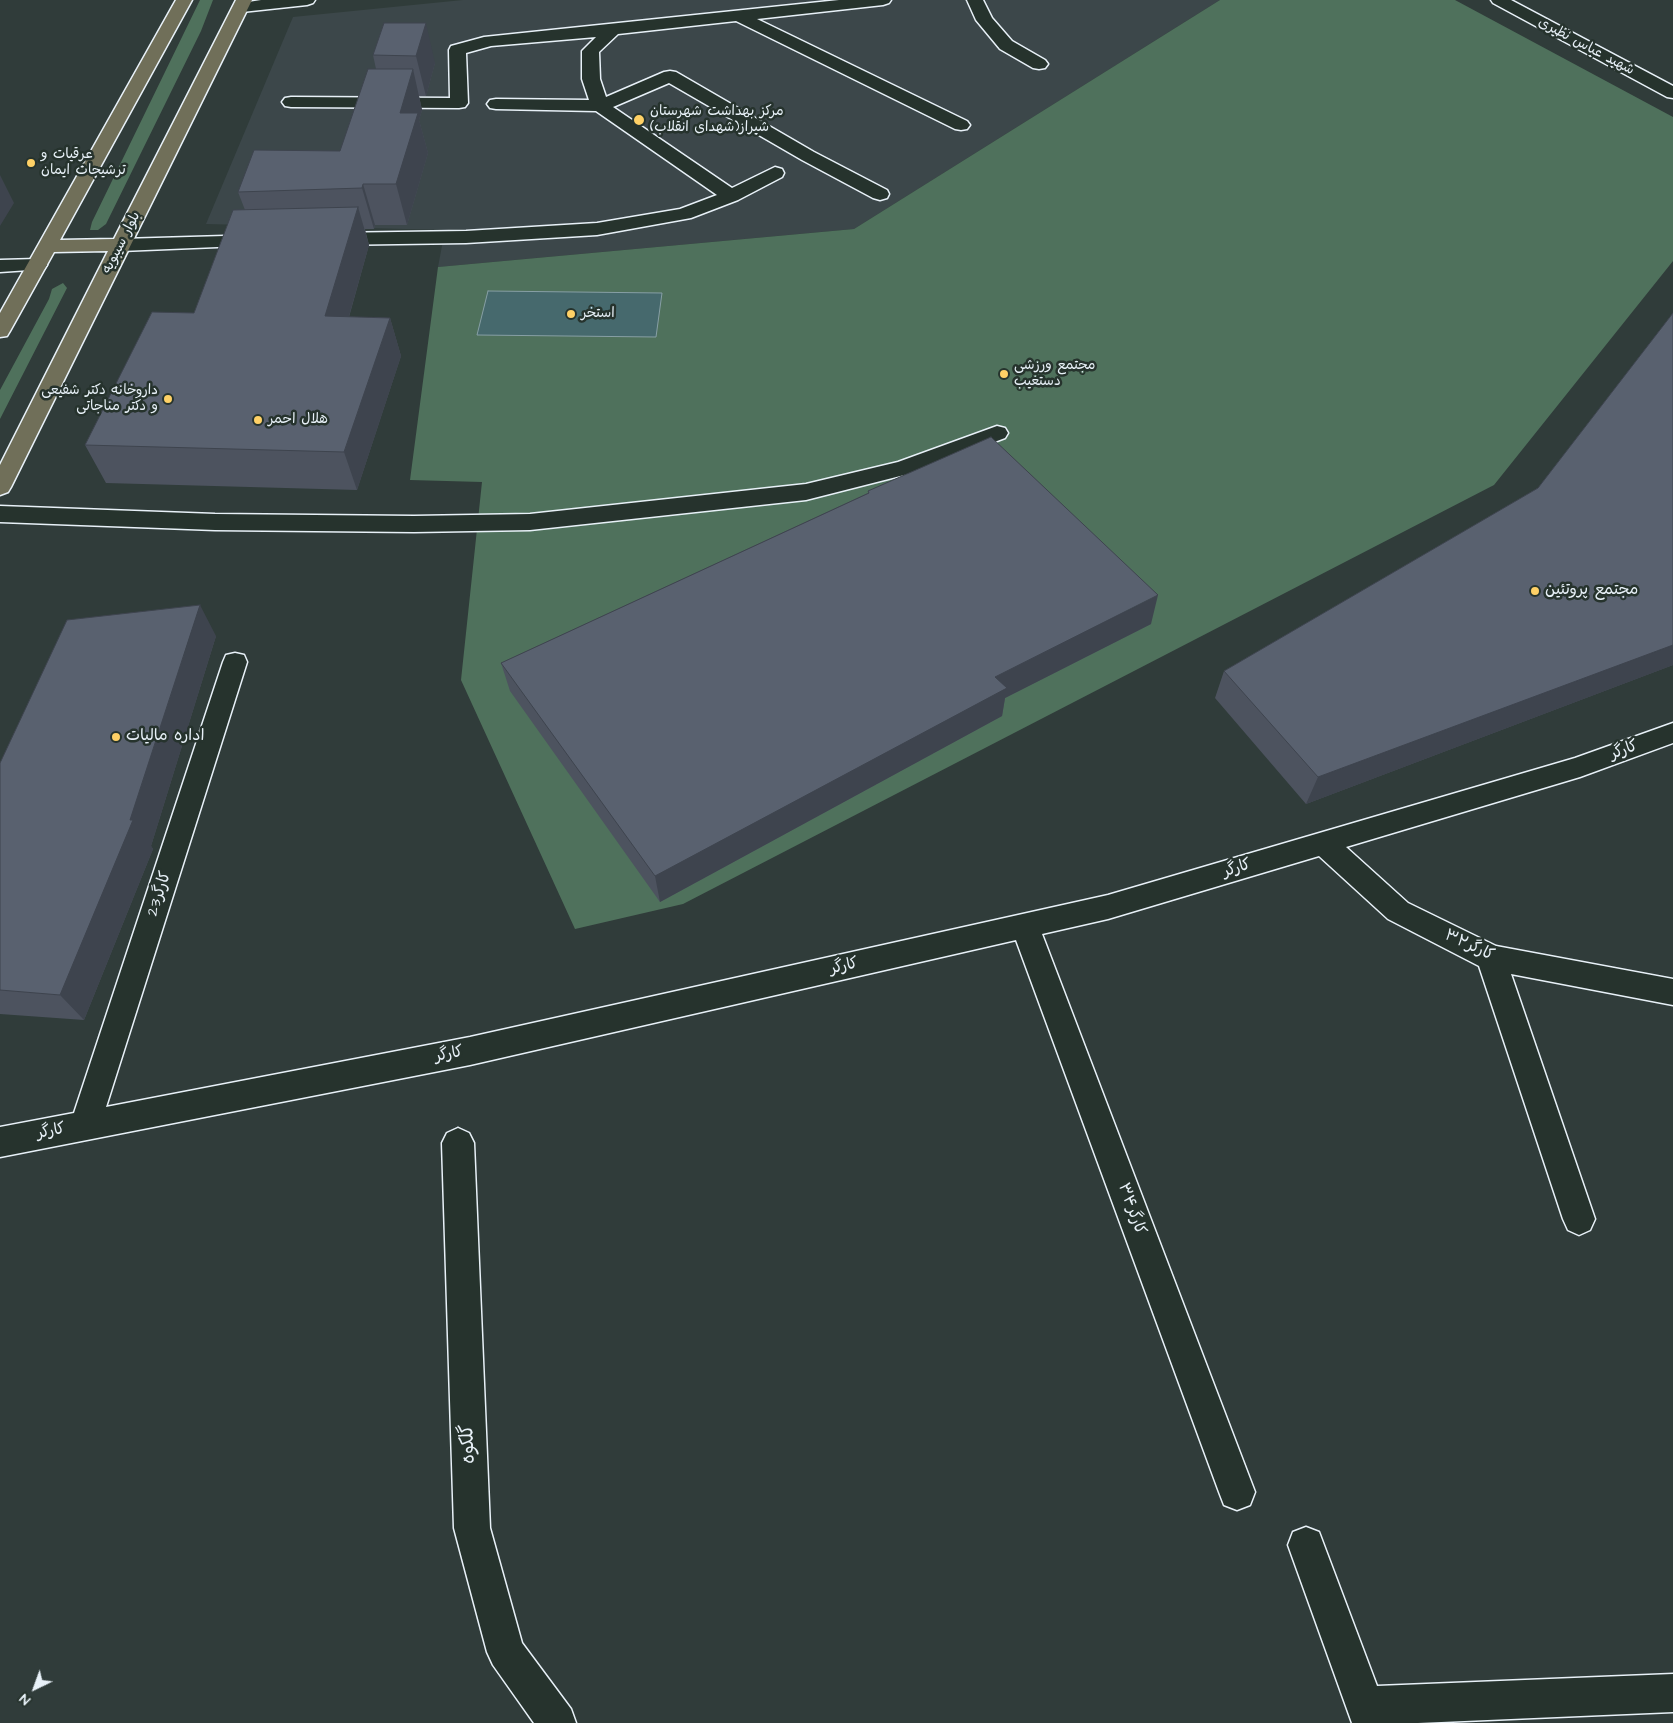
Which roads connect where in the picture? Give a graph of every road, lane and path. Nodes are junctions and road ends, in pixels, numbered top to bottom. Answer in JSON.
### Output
{"nodes":[{"id":1,"x":184,"y":0,"type":"edge"},
{"id":2,"x":307,"y":0,"type":"edge"},
{"id":3,"x":882,"y":0,"type":"edge"},
{"id":4,"x":975,"y":0,"type":"edge"},
{"id":5,"x":1499,"y":0,"type":"edge"},
{"id":6,"x":243,"y":3,"type":"edge"},
{"id":7,"x":738,"y":16,"type":"junction"},
{"id":8,"x":613,"y":30,"type":"junction"},
{"id":9,"x":1039,"y":64,"type":"dead end"},
{"id":10,"x":1673,"y":72,"type":"edge"},
{"id":11,"x":1652,"y":82,"type":"junction"},
{"id":12,"x":1673,"y":94,"type":"edge"},
{"id":13,"x":290,"y":102,"type":"dead end"},
{"id":14,"x":496,"y":104,"type":"dead end"},
{"id":15,"x":600,"y":106,"type":"junction"},
{"id":16,"x":961,"y":125,"type":"dead end"},
{"id":17,"x":775,"y":173,"type":"dead end"},
{"id":18,"x":880,"y":194,"type":"dead end"},
{"id":19,"x":732,"y":196,"type":"junction"},
{"id":20,"x":312,"y":239,"type":"edge"},
{"id":21,"x":273,"y":240,"type":"edge"},
{"id":22,"x":121,"y":245,"type":"junction"},
{"id":23,"x":47,"y":246,"type":"junction"},
{"id":24,"x":37,"y":265,"type":"junction"},
{"id":25,"x":0,"y":266,"type":"edge"},
{"id":26,"x":0,"y":331,"type":"edge"},
{"id":27,"x":997,"y":433,"type":"dead end"},
{"id":28,"x":0,"y":487,"type":"edge"},
{"id":29,"x":0,"y":514,"type":"edge"},
{"id":30,"x":235,"y":662,"type":"dead end"},
{"id":31,"x":1673,"y":734,"type":"edge"},
{"id":32,"x":1324,"y":843,"type":"junction"},
{"id":33,"x":1025,"y":926,"type":"junction"},
{"id":34,"x":1491,"y":958,"type":"junction"},
{"id":35,"x":1673,"y":992,"type":"edge"},
{"id":36,"x":84,"y":1126,"type":"junction"},
{"id":37,"x":0,"y":1142,"type":"edge"},
{"id":38,"x":458,"y":1143,"type":"dead end"},
{"id":39,"x":1579,"y":1219,"type":"dead end"},
{"id":40,"x":1237,"y":1492,"type":"dead end"},
{"id":41,"x":1306,"y":1544,"type":"dead end"},
{"id":42,"x":1673,"y":1693,"type":"edge"},
{"id":43,"x":1369,"y":1714,"type":"edge"},
{"id":44,"x":557,"y":1723,"type":"edge"}],
"edges":[{"from":1,"to":23,"type":"main road"},
{"from":2,"to":6,"type":"street"},
{"from":3,"to":7,"type":"street"},
{"from":4,"to":9,"type":"street"},
{"from":5,"to":11,"type":"street","name":"شهید عباس نظیری"},
{"from":6,"to":22,"type":"main road","name":"بلوار سیبویه"},
{"from":7,"to":8,"type":"street"},
{"from":7,"to":16,"type":"street"},
{"from":8,"to":13,"type":"street"},
{"from":8,"to":15,"type":"street"},
{"from":10,"to":11,"type":"street"},
{"from":11,"to":12,"type":"street","name":"شهید عباس نظیری"},
{"from":14,"to":15,"type":"street"},
{"from":15,"to":18,"type":"street"},
{"from":15,"to":19,"type":"street"},
{"from":17,"to":19,"type":"street"},
{"from":19,"to":20,"type":"street"},
{"from":21,"to":22,"type":"street"},
{"from":22,"to":23,"type":"main road"},
{"from":22,"to":28,"type":"main road","name":"بلوار سیبویه"},
{"from":23,"to":24,"type":"main road"},
{"from":24,"to":25,"type":"street"},
{"from":24,"to":26,"type":"main road"},
{"from":27,"to":29,"type":"street"},
{"from":30,"to":36,"type":"street","name":"23کارگر"},
{"from":31,"to":32,"type":"street","name":"کارگر"},
{"from":32,"to":33,"type":"street","name":"کارگر"},
{"from":32,"to":34,"type":"street","name":"کارگر۳۲"},
{"from":33,"to":36,"type":"street","name":"کارگر"},
{"from":33,"to":40,"type":"street","name":"کارگر۳۴"},
{"from":34,"to":35,"type":"street","name":"کارگر۳۲"},
{"from":34,"to":39,"type":"street"},
{"from":36,"to":37,"type":"street","name":"کارگر"},
{"from":38,"to":44,"type":"street","name":"گلکوه"},
{"from":41,"to":43,"type":"street"},
{"from":42,"to":43,"type":"street"}]}
